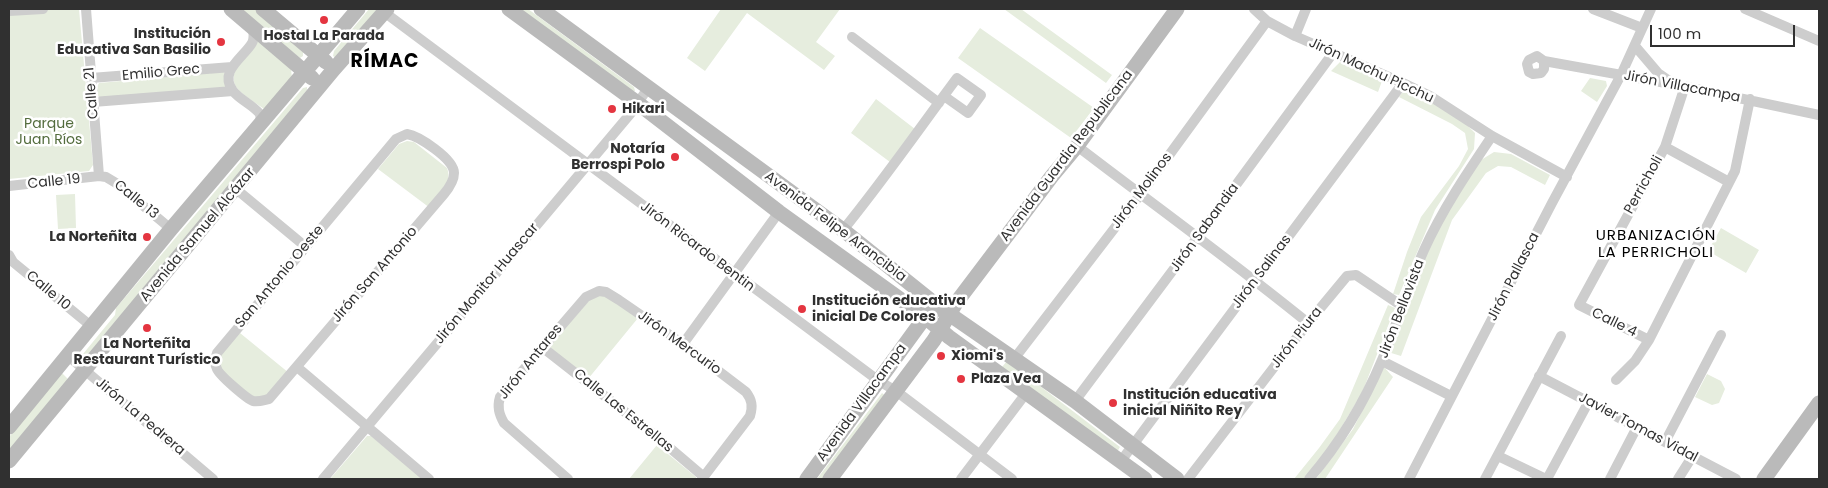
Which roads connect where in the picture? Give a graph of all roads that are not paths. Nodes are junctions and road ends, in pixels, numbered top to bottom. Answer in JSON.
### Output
{"nodes":[{"id":1,"x":43,"y":9,"type":"edge"},
{"id":2,"x":86,"y":9,"type":"edge"},
{"id":3,"x":231,"y":9,"type":"edge"},
{"id":4,"x":263,"y":9,"type":"edge"},
{"id":5,"x":358,"y":9,"type":"edge"},
{"id":6,"x":509,"y":9,"type":"edge"},
{"id":7,"x":541,"y":9,"type":"edge"},
{"id":8,"x":1177,"y":9,"type":"edge"},
{"id":9,"x":1254,"y":9,"type":"edge"},
{"id":10,"x":1306,"y":9,"type":"edge"},
{"id":11,"x":1593,"y":9,"type":"edge"},
{"id":12,"x":1651,"y":9,"type":"edge"},
{"id":13,"x":1744,"y":9,"type":"edge"},
{"id":14,"x":385,"y":10,"type":"edge"},
{"id":15,"x":9,"y":11,"type":"edge"},
{"id":16,"x":1268,"y":21,"type":"junction"},
{"id":17,"x":253,"y":27,"type":"junction"},
{"id":18,"x":1642,"y":28,"type":"junction"},
{"id":19,"x":1295,"y":36,"type":"junction"},
{"id":20,"x":852,"y":37,"type":"dead end"},
{"id":21,"x":1819,"y":41,"type":"edge"},
{"id":22,"x":1635,"y":46,"type":"junction"},
{"id":23,"x":1333,"y":53,"type":"junction"},
{"id":24,"x":318,"y":56,"type":"junction"},
{"id":25,"x":1544,"y":61,"type":"dead end"},
{"id":26,"x":232,"y":67,"type":"junction"},
{"id":27,"x":334,"y":69,"type":"junction"},
{"id":28,"x":305,"y":72,"type":"junction"},
{"id":29,"x":1621,"y":75,"type":"junction"},
{"id":30,"x":91,"y":78,"type":"junction"},
{"id":31,"x":1403,"y":83,"type":"junction"},
{"id":32,"x":321,"y":85,"type":"junction"},
{"id":33,"x":1681,"y":86,"type":"junction"},
{"id":34,"x":648,"y":88,"type":"junction"},
{"id":35,"x":233,"y":91,"type":"junction"},
{"id":36,"x":1750,"y":99,"type":"junction"},
{"id":37,"x":93,"y":102,"type":"junction"},
{"id":38,"x":639,"y":104,"type":"junction"},
{"id":39,"x":1819,"y":115,"type":"edge"},
{"id":40,"x":262,"y":122,"type":"junction"},
{"id":41,"x":1492,"y":136,"type":"junction"},
{"id":42,"x":1077,"y":146,"type":"junction"},
{"id":43,"x":1665,"y":147,"type":"junction"},
{"id":44,"x":588,"y":164,"type":"junction"},
{"id":45,"x":99,"y":176,"type":"junction"},
{"id":46,"x":1567,"y":177,"type":"junction"},
{"id":47,"x":452,"y":182,"type":"joint"},
{"id":48,"x":1729,"y":182,"type":"junction"},
{"id":49,"x":9,"y":186,"type":"edge"},
{"id":50,"x":236,"y":189,"type":"junction"},
{"id":51,"x":1140,"y":194,"type":"junction"},
{"id":52,"x":779,"y":212,"type":"junction"},
{"id":53,"x":171,"y":229,"type":"junction"},
{"id":54,"x":843,"y":230,"type":"junction"},
{"id":55,"x":1197,"y":238,"type":"junction"},
{"id":56,"x":306,"y":247,"type":"junction"},
{"id":57,"x":10,"y":261,"type":"edge"},
{"id":58,"x":734,"y":274,"type":"junction"},
{"id":59,"x":1255,"y":280,"type":"junction"},
{"id":60,"x":598,"y":291,"type":"joint"},
{"id":61,"x":1579,"y":305,"type":"joint"},
{"id":62,"x":1402,"y":306,"type":"junction"},
{"id":63,"x":948,"y":308,"type":"junction"},
{"id":64,"x":926,"y":317,"type":"junction"},
{"id":65,"x":1308,"y":323,"type":"junction"},
{"id":66,"x":90,"y":326,"type":"junction"},
{"id":67,"x":941,"y":330,"type":"junction"},
{"id":68,"x":1721,"y":335,"type":"dead end"},
{"id":69,"x":1561,"y":336,"type":"dead end"},
{"id":70,"x":1649,"y":340,"type":"junction"},
{"id":71,"x":683,"y":344,"type":"junction"},
{"id":72,"x":542,"y":347,"type":"junction"},
{"id":73,"x":67,"y":355,"type":"junction"},
{"id":74,"x":1014,"y":358,"type":"junction"},
{"id":75,"x":1382,"y":361,"type":"junction"},
{"id":76,"x":296,"y":367,"type":"junction"},
{"id":77,"x":85,"y":370,"type":"junction"},
{"id":78,"x":1540,"y":376,"type":"junction"},
{"id":79,"x":1616,"y":380,"type":"dead end"},
{"id":80,"x":878,"y":381,"type":"junction"},
{"id":81,"x":896,"y":392,"type":"junction"},
{"id":82,"x":1027,"y":392,"type":"junction"},
{"id":83,"x":1451,"y":396,"type":"junction"},
{"id":84,"x":270,"y":399,"type":"joint"},
{"id":85,"x":1075,"y":401,"type":"junction"},
{"id":86,"x":1589,"y":401,"type":"junction"},
{"id":87,"x":1819,"y":403,"type":"edge"},
{"id":88,"x":9,"y":427,"type":"edge"},
{"id":89,"x":367,"y":427,"type":"junction"},
{"id":90,"x":1637,"y":428,"type":"junction"},
{"id":91,"x":1665,"y":442,"type":"junction"},
{"id":92,"x":1133,"y":445,"type":"junction"},
{"id":93,"x":979,"y":455,"type":"junction"},
{"id":94,"x":1498,"y":456,"type":"junction"},
{"id":95,"x":1692,"y":457,"type":"junction"},
{"id":96,"x":9,"y":461,"type":"edge"},
{"id":97,"x":1122,"y":461,"type":"junction"},
{"id":98,"x":703,"y":478,"type":"edge"},
{"id":99,"x":213,"y":479,"type":"edge"},
{"id":100,"x":323,"y":479,"type":"edge"},
{"id":101,"x":429,"y":479,"type":"edge"},
{"id":102,"x":568,"y":479,"type":"edge"},
{"id":103,"x":807,"y":479,"type":"edge"},
{"id":104,"x":830,"y":479,"type":"edge"},
{"id":105,"x":961,"y":479,"type":"edge"},
{"id":106,"x":1012,"y":479,"type":"edge"},
{"id":107,"x":1145,"y":479,"type":"edge"},
{"id":108,"x":1177,"y":479,"type":"edge"},
{"id":109,"x":1188,"y":479,"type":"edge"},
{"id":110,"x":1309,"y":479,"type":"edge"},
{"id":111,"x":1409,"y":479,"type":"edge"},
{"id":112,"x":1486,"y":479,"type":"edge"},
{"id":113,"x":1546,"y":479,"type":"edge"},
{"id":114,"x":1610,"y":479,"type":"edge"},
{"id":115,"x":1678,"y":479,"type":"edge"},
{"id":116,"x":1736,"y":479,"type":"edge"},
{"id":117,"x":1764,"y":479,"type":"edge"}],
"edges":[{"from":1,"to":15,"type":"street"},
{"from":2,"to":30,"type":"street","name":"Calle 21"},
{"from":3,"to":17,"type":"main road"},
{"from":4,"to":24,"type":"main road"},
{"from":5,"to":24,"type":"main road","name":"Avenida Samuel Alcázar"},
{"from":6,"to":38,"type":"main road","name":"Avenida Felipe Arancibia"},
{"from":7,"to":34,"type":"main road","name":"Avenida Felipe Arancibia"},
{"from":8,"to":42,"type":"main road","name":"Avenida Guardia Republicana"},
{"from":9,"to":16,"type":"street","name":"Jirón Machu Picchu"},
{"from":10,"to":19,"type":"street"},
{"from":11,"to":18,"type":"street"},
{"from":12,"to":18,"type":"street","name":"Jirón Pallasca"},
{"from":13,"to":21,"type":"street"},
{"from":14,"to":27,"type":"main road","name":"Avenida Samuel Alcázar"},
{"from":14,"to":44,"type":"street","name":"Jirón Ricardo Bentin"},
{"from":16,"to":19,"type":"street","name":"Jirón Machu Picchu"},
{"from":16,"to":51,"type":"street","name":"Jirón Molinos"},
{"from":17,"to":26,"type":"street"},
{"from":17,"to":28,"type":"main road"},
{"from":18,"to":22,"type":"street","name":"Jirón Pallasca"},
{"from":19,"to":23,"type":"street","name":"Jirón Machu Picchu"},
{"from":20,"to":54,"type":"street"},
{"from":22,"to":29,"type":"street","name":"Jirón Pallasca"},
{"from":22,"to":33,"type":"street"},
{"from":23,"to":31,"type":"street","name":"Jirón Machu Picchu"},
{"from":23,"to":55,"type":"street","name":"Jirón Sabandia"},
{"from":24,"to":27,"type":"main road"},
{"from":24,"to":28,"type":"main road","name":"Avenida Samuel Alcázar"},
{"from":25,"to":29,"type":"street","name":"Jirón Villacampa"},
{"from":26,"to":30,"type":"street","name":"Emilio Grec"},
{"from":26,"to":35,"type":"street"},
{"from":27,"to":32,"type":"main road","name":"Avenida Samuel Alcázar"},
{"from":28,"to":32,"type":"main road"},
{"from":28,"to":40,"type":"main road","name":"Avenida Samuel Alcázar"},
{"from":29,"to":33,"type":"street","name":"Jirón Villacampa"},
{"from":29,"to":46,"type":"street","name":"Jirón Pallasca"},
{"from":30,"to":37,"type":"street","name":"Calle 21"},
{"from":31,"to":41,"type":"street","name":"Jirón Machu Picchu"},
{"from":31,"to":59,"type":"street","name":"Jirón Salinas"},
{"from":32,"to":50,"type":"main road","name":"Avenida Samuel Alcázar"},
{"from":33,"to":36,"type":"street","name":"Jirón Villacampa"},
{"from":33,"to":43,"type":"street","name":"Perricholi"},
{"from":34,"to":38,"type":"street","name":"Jirón Monitor Huascar"},
{"from":34,"to":54,"type":"main road","name":"Avenida Felipe Arancibia"},
{"from":35,"to":37,"type":"street","name":"Emilio Grec"},
{"from":35,"to":40,"type":"street"},
{"from":36,"to":39,"type":"street","name":"Jirón Villacampa"},
{"from":36,"to":48,"type":"street"},
{"from":37,"to":45,"type":"street","name":"Calle 21"},
{"from":38,"to":44,"type":"street","name":"Jirón Monitor Huascar"},
{"from":38,"to":52,"type":"main road","name":"Avenida Felipe Arancibia"},
{"from":40,"to":53,"type":"main road","name":"Avenida Samuel Alcázar"},
{"from":41,"to":46,"type":"street","name":"Jirón Machu Picchu"},
{"from":41,"to":62,"type":"street","name":"Jirón Bellavista"},
{"from":42,"to":51,"type":"street"},
{"from":42,"to":63,"type":"main road","name":"Avenida Guardia Republicana"},
{"from":43,"to":48,"type":"street"},
{"from":43,"to":61,"type":"street","name":"Perricholi"},
{"from":44,"to":58,"type":"street","name":"Jirón Ricardo Bentin"},
{"from":44,"to":89,"type":"street","name":"Jirón Monitor Huascar"},
{"from":45,"to":49,"type":"street","name":"Calle 19"},
{"from":45,"to":53,"type":"street","name":"Calle 13"},
{"from":46,"to":83,"type":"street","name":"Jirón Pallasca"},
{"from":47,"to":56,"type":"street","name":"San Antonio Oeste"},
{"from":47,"to":76,"type":"street","name":"Jirón San Antonio"},
{"from":48,"to":70,"type":"street"},
{"from":50,"to":56,"type":"street"},
{"from":50,"to":77,"type":"main road","name":"Avenida Samuel Alcázar"},
{"from":51,"to":55,"type":"street"},
{"from":51,"to":74,"type":"street","name":"Jirón Molinos"},
{"from":52,"to":58,"type":"street"},
{"from":52,"to":64,"type":"main road","name":"Avenida Felipe Arancibia"},
{"from":53,"to":66,"type":"main road","name":"Avenida Samuel Alcázar"},
{"from":54,"to":63,"type":"main road","name":"Avenida Felipe Arancibia"},
{"from":55,"to":59,"type":"street"},
{"from":55,"to":85,"type":"street","name":"Jirón Sabandia"},
{"from":56,"to":84,"type":"street","name":"San Antonio Oeste"},
{"from":57,"to":66,"type":"street","name":"Calle 10"},
{"from":58,"to":71,"type":"street"},
{"from":58,"to":80,"type":"street","name":"Jirón Ricardo Bentin"},
{"from":59,"to":65,"type":"street"},
{"from":59,"to":92,"type":"street","name":"Jirón Salinas"},
{"from":60,"to":71,"type":"street","name":"Jirón Mercurio"},
{"from":60,"to":72,"type":"street","name":"Jirón Antares"},
{"from":61,"to":70,"type":"street","name":"Calle 4"},
{"from":62,"to":65,"type":"street","name":"Jirón Piura"},
{"from":62,"to":75,"type":"street","name":"Jirón Bellavista"},
{"from":63,"to":64,"type":"main road","name":"Avenida Villacampa"},
{"from":63,"to":67,"type":"main road","name":"Avenida Villacampa"},
{"from":63,"to":74,"type":"main road","name":"Avenida Felipe Arancibia"},
{"from":64,"to":67,"type":"main road","name":"Avenida Felipe Arancibia"},
{"from":64,"to":80,"type":"main road","name":"Avenida Villacampa"},
{"from":65,"to":109,"type":"street","name":"Jirón Piura"},
{"from":66,"to":73,"type":"main road","name":"Avenida Samuel Alcázar"},
{"from":67,"to":81,"type":"main road","name":"Avenida Villacampa"},
{"from":67,"to":82,"type":"main road","name":"Avenida Felipe Arancibia"},
{"from":68,"to":91,"type":"street"},
{"from":69,"to":78,"type":"street"},
{"from":70,"to":79,"type":"street"},
{"from":71,"to":98,"type":"street","name":"Jirón Mercurio"},
{"from":72,"to":98,"type":"street","name":"Calle Las Estrellas"},
{"from":72,"to":102,"type":"street","name":"Jirón Antares"},
{"from":73,"to":77,"type":"street","name":"Jirón La Pedrera"},
{"from":73,"to":88,"type":"main road","name":"Avenida Samuel Alcázar"},
{"from":74,"to":85,"type":"main road","name":"Avenida Felipe Arancibia"},
{"from":75,"to":83,"type":"street"},
{"from":75,"to":110,"type":"street","name":"Jirón Bellavista"},
{"from":76,"to":84,"type":"street","name":"Jirón San Antonio"},
{"from":76,"to":89,"type":"street"},
{"from":77,"to":96,"type":"main road","name":"Avenida Samuel Alcázar"},
{"from":77,"to":99,"type":"street","name":"Jirón La Pedrera"},
{"from":78,"to":86,"type":"street","name":"Javier Tomas Vidal"},
{"from":78,"to":94,"type":"street"},
{"from":80,"to":81,"type":"street","name":"Jirón Ricardo Bentin"},
{"from":80,"to":103,"type":"main road","name":"Avenida Villacampa"},
{"from":81,"to":93,"type":"street","name":"Jirón Ricardo Bentin"},
{"from":81,"to":104,"type":"main road","name":"Avenida Villacampa"},
{"from":82,"to":93,"type":"street"},
{"from":82,"to":97,"type":"main road","name":"Avenida Felipe Arancibia"},
{"from":83,"to":111,"type":"street","name":"Jirón Pallasca"},
{"from":85,"to":92,"type":"main road","name":"Avenida Felipe Arancibia"},
{"from":86,"to":90,"type":"street","name":"Javier Tomas Vidal"},
{"from":86,"to":113,"type":"street"},
{"from":87,"to":117,"type":"main road"},
{"from":89,"to":100,"type":"street","name":"Jirón Monitor Huascar"},
{"from":89,"to":101,"type":"street"},
{"from":90,"to":91,"type":"street","name":"Javier Tomas Vidal"},
{"from":90,"to":114,"type":"street"},
{"from":91,"to":95,"type":"street","name":"Javier Tomas Vidal"},
{"from":92,"to":97,"type":"street","name":"Jirón Salinas"},
{"from":92,"to":108,"type":"main road","name":"Avenida Felipe Arancibia"},
{"from":93,"to":105,"type":"street"},
{"from":93,"to":106,"type":"street","name":"Jirón Ricardo Bentin"},
{"from":94,"to":112,"type":"street"},
{"from":94,"to":113,"type":"street"},
{"from":95,"to":115,"type":"street"},
{"from":95,"to":116,"type":"street","name":"Javier Tomas Vidal"},
{"from":97,"to":107,"type":"main road","name":"Avenida Felipe Arancibia"}]}
